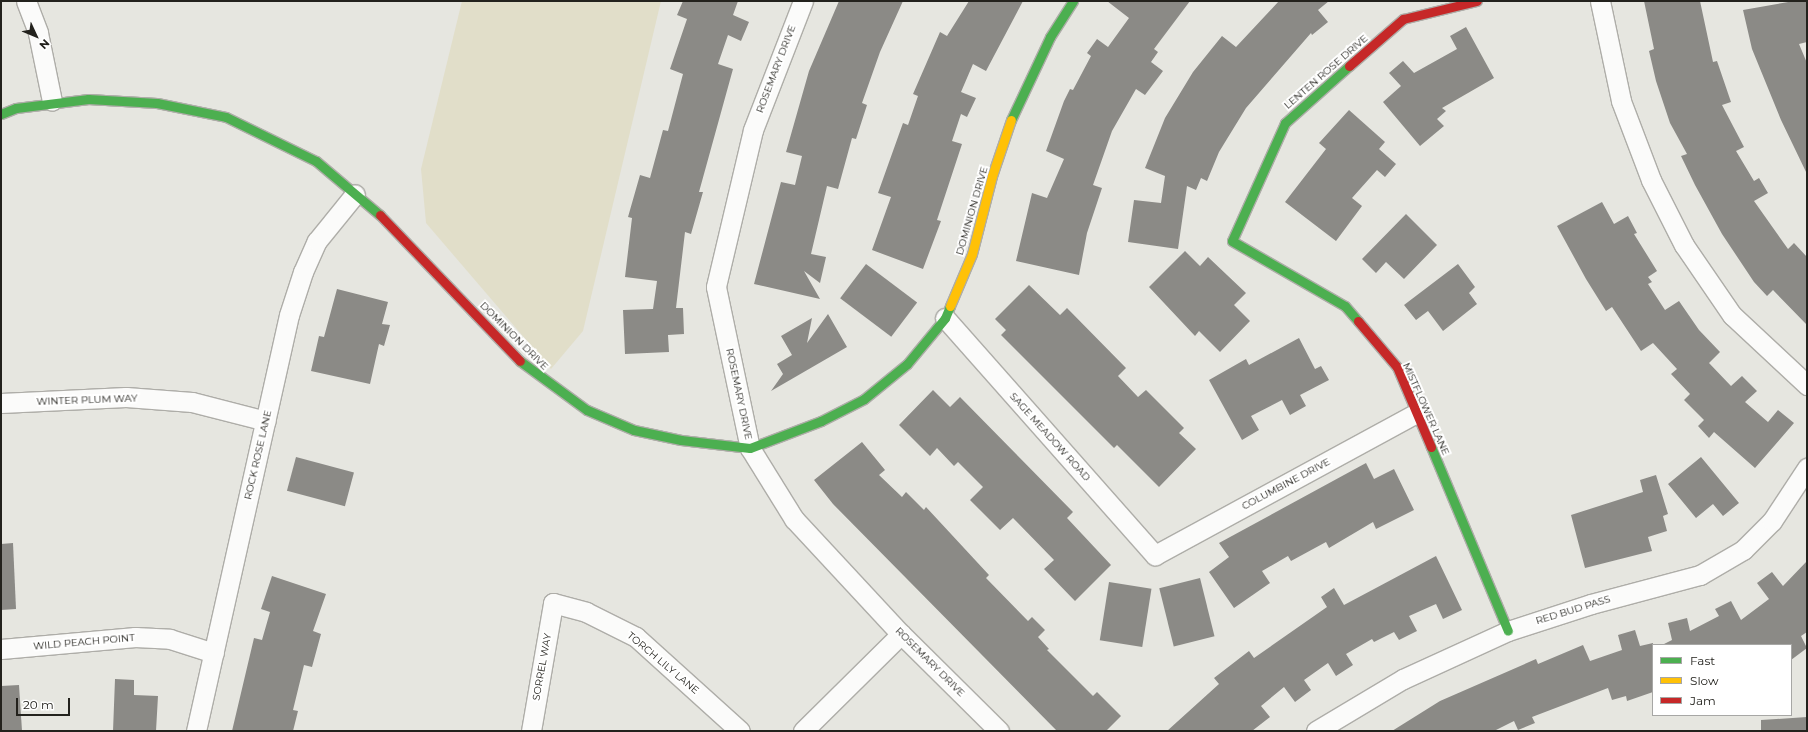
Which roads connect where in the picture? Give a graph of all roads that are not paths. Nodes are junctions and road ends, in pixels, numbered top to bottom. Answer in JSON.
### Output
{"nodes":[{"id":1,"x":26,"y":1,"type":"edge"},
{"id":2,"x":803,"y":1,"type":"edge"},
{"id":3,"x":1073,"y":1,"type":"edge"},
{"id":4,"x":1477,"y":1,"type":"edge"},
{"id":5,"x":1600,"y":1,"type":"edge"},
{"id":6,"x":52,"y":101,"type":"junction"},
{"id":7,"x":1,"y":114,"type":"edge"},
{"id":8,"x":356,"y":194,"type":"junction"},
{"id":9,"x":1232,"y":241,"type":"joint"},
{"id":10,"x":945,"y":318,"type":"junction"},
{"id":11,"x":1807,"y":385,"type":"edge"},
{"id":12,"x":1,"y":403,"type":"edge"},
{"id":13,"x":1416,"y":413,"type":"junction"},
{"id":14,"x":266,"y":421,"type":"junction"},
{"id":15,"x":750,"y":448,"type":"junction"},
{"id":16,"x":1807,"y":468,"type":"edge"},
{"id":17,"x":1155,"y":555,"type":"joint"},
{"id":18,"x":553,"y":603,"type":"joint"},
{"id":19,"x":1508,"y":630,"type":"junction"},
{"id":20,"x":901,"y":634,"type":"junction"},
{"id":21,"x":1,"y":650,"type":"edge"},
{"id":22,"x":214,"y":653,"type":"junction"},
{"id":23,"x":196,"y":731,"type":"edge"},
{"id":24,"x":531,"y":731,"type":"edge"},
{"id":25,"x":740,"y":731,"type":"edge"},
{"id":26,"x":803,"y":731,"type":"edge"},
{"id":27,"x":998,"y":731,"type":"edge"},
{"id":28,"x":1316,"y":731,"type":"edge"}],
"edges":[{"from":1,"to":6,"type":"street"},
{"from":2,"to":15,"type":"street","name":"ROSEMARY DRIVE"},
{"from":3,"to":10,"type":"street","name":"DOMINION DRIVE"},
{"from":4,"to":9,"type":"street","name":"LENTEN ROSE DRIVE"},
{"from":5,"to":11,"type":"street"},
{"from":6,"to":7,"type":"street","name":"DOMINION DRIVE"},
{"from":6,"to":8,"type":"street","name":"DOMINION DRIVE"},
{"from":8,"to":14,"type":"street","name":"ROCK ROSE LANE"},
{"from":8,"to":15,"type":"street","name":"DOMINION DRIVE"},
{"from":9,"to":13,"type":"street","name":"MISTFLOWER LANE"},
{"from":10,"to":15,"type":"street","name":"DOMINION DRIVE"},
{"from":10,"to":17,"type":"street","name":"SAGE MEADOW ROAD"},
{"from":12,"to":14,"type":"street","name":"WINTER PLUM WAY"},
{"from":13,"to":17,"type":"street","name":"COLUMBINE DRIVE"},
{"from":13,"to":19,"type":"street","name":"MISTFLOWER LANE"},
{"from":14,"to":22,"type":"street","name":"ROCK ROSE LANE"},
{"from":15,"to":20,"type":"street","name":"ROSEMARY DRIVE"},
{"from":16,"to":19,"type":"street","name":"RED BUD PASS"},
{"from":18,"to":24,"type":"street","name":"SORREL WAY"},
{"from":18,"to":25,"type":"street","name":"TORCH LILY LANE"},
{"from":19,"to":28,"type":"street","name":"RED BUD PASS"},
{"from":20,"to":26,"type":"street"},
{"from":20,"to":27,"type":"street","name":"ROSEMARY DRIVE"},
{"from":21,"to":22,"type":"street","name":"WILD PEACH POINT"},
{"from":22,"to":23,"type":"street","name":"ROCK ROSE LANE"}]}
